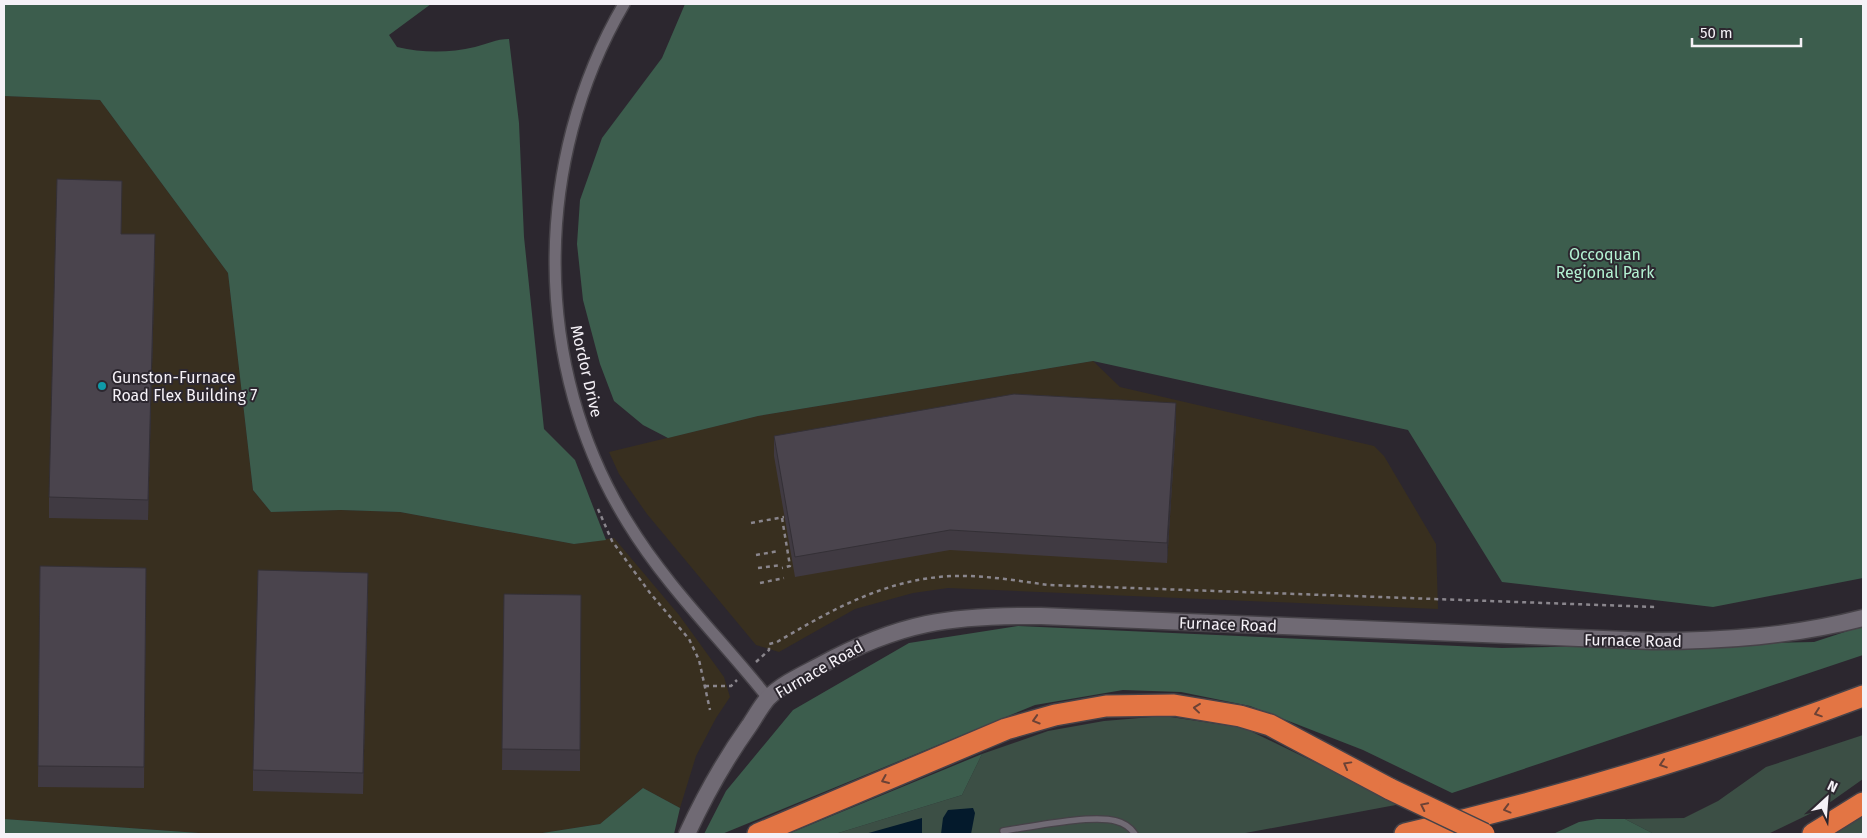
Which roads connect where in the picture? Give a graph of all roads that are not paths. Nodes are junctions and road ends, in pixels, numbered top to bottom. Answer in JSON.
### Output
{"nodes":[{"id":1,"x":624,"y":4,"type":"edge"},
{"id":2,"x":1863,"y":618,"type":"edge"},
{"id":3,"x":1863,"y":696,"type":"edge"},
{"id":4,"x":768,"y":698,"type":"junction"},
{"id":5,"x":1863,"y":803,"type":"edge"},
{"id":6,"x":1003,"y":831,"type":"dead end"},
{"id":7,"x":1432,"y":831,"type":"edge"},
{"id":8,"x":687,"y":834,"type":"edge"},
{"id":9,"x":758,"y":834,"type":"edge"},
{"id":10,"x":1135,"y":834,"type":"edge"},
{"id":11,"x":1405,"y":834,"type":"edge"},
{"id":12,"x":1484,"y":834,"type":"edge"},
{"id":13,"x":1813,"y":834,"type":"edge"}],
"edges":[{"from":1,"to":4,"type":"street","name":"Mordor Drive"},
{"from":2,"to":4,"type":"main road","name":"Furnace Road"},
{"from":3,"to":7,"type":"highway","one_way":true},
{"from":4,"to":8,"type":"main road","name":"Furnace Road"},
{"from":5,"to":13,"type":"highway"},
{"from":6,"to":10,"type":"lane"},
{"from":7,"to":11,"type":"highway"},
{"from":12,"to":9,"type":"highway","one_way":true,"bridge":true}]}
